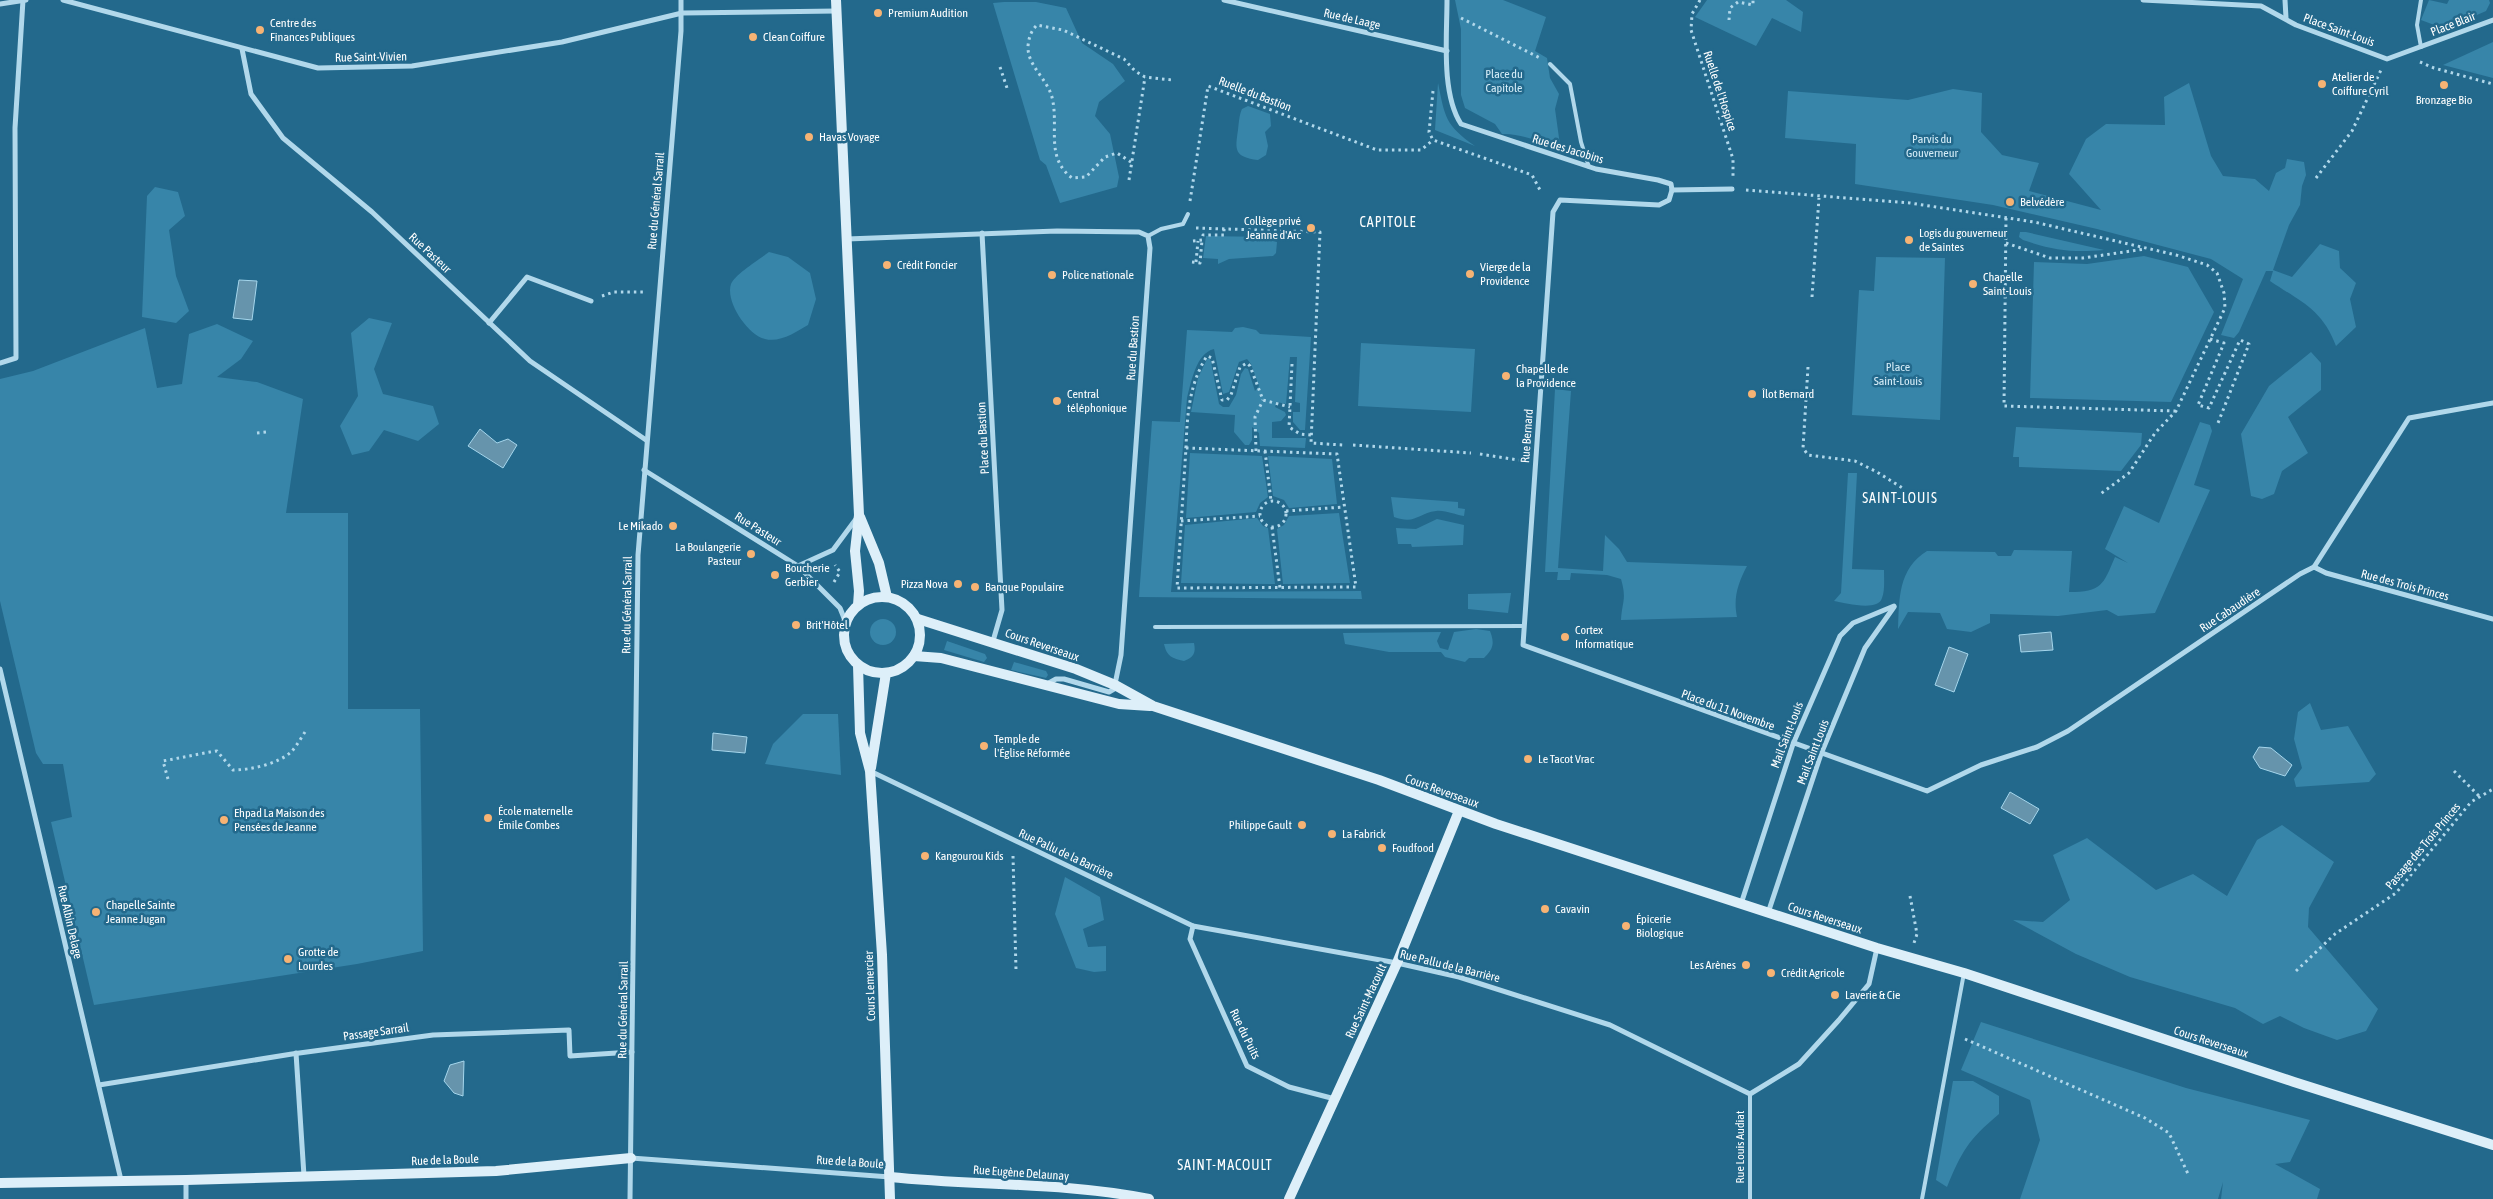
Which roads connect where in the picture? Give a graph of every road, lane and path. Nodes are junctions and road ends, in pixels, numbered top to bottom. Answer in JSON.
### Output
{"nodes":[{"id":1,"x":24,"y":0,"type":"edge"},
{"id":2,"x":63,"y":0,"type":"edge"},
{"id":3,"x":681,"y":0,"type":"edge"},
{"id":4,"x":836,"y":0,"type":"edge"},
{"id":5,"x":1224,"y":0,"type":"edge"},
{"id":6,"x":1447,"y":0,"type":"edge"},
{"id":7,"x":1700,"y":0,"type":"edge"},
{"id":8,"x":1753,"y":0,"type":"edge"},
{"id":9,"x":2143,"y":0,"type":"edge"},
{"id":10,"x":2285,"y":0,"type":"edge"},
{"id":11,"x":2421,"y":0,"type":"edge"},
{"id":12,"x":0,"y":4,"type":"edge"},
{"id":13,"x":1447,"y":10,"type":"junction"},
{"id":14,"x":836,"y":12,"type":"junction"},
{"id":15,"x":682,"y":13,"type":"junction"},
{"id":16,"x":2286,"y":18,"type":"junction"},
{"id":17,"x":1729,"y":20,"type":"dead end"},
{"id":18,"x":2493,"y":20,"type":"edge"},
{"id":19,"x":2421,"y":47,"type":"junction"},
{"id":20,"x":242,"y":49,"type":"junction"},
{"id":21,"x":1447,"y":51,"type":"junction"},
{"id":22,"x":2401,"y":54,"type":"junction"},
{"id":23,"x":2387,"y":59,"type":"junction"},
{"id":24,"x":1550,"y":64,"type":"joint"},
{"id":25,"x":1000,"y":67,"type":"dead end"},
{"id":26,"x":1145,"y":77,"type":"junction"},
{"id":27,"x":1172,"y":80,"type":"dead end"},
{"id":28,"x":2493,"y":84,"type":"edge"},
{"id":29,"x":1434,"y":86,"type":"dead end"},
{"id":30,"x":1008,"y":91,"type":"dead end"},
{"id":31,"x":1433,"y":140,"type":"junction"},
{"id":32,"x":1131,"y":162,"type":"junction"},
{"id":33,"x":1589,"y":167,"type":"junction"},
{"id":34,"x":2316,"y":178,"type":"dead end"},
{"id":35,"x":1129,"y":180,"type":"dead end"},
{"id":36,"x":1732,"y":189,"type":"junction"},
{"id":37,"x":1540,"y":190,"type":"dead end"},
{"id":38,"x":1672,"y":190,"type":"junction"},
{"id":39,"x":1819,"y":198,"type":"junction"},
{"id":40,"x":1188,"y":214,"type":"joint"},
{"id":41,"x":2006,"y":218,"type":"junction"},
{"id":42,"x":1178,"y":227,"type":"junction"},
{"id":43,"x":1224,"y":229,"type":"junction"},
{"id":44,"x":982,"y":233,"type":"junction"},
{"id":45,"x":1148,"y":236,"type":"junction"},
{"id":46,"x":845,"y":239,"type":"junction"},
{"id":47,"x":1200,"y":240,"type":"junction"},
{"id":48,"x":1193,"y":242,"type":"dead end"},
{"id":49,"x":2006,"y":243,"type":"junction"},
{"id":50,"x":2148,"y":249,"type":"junction"},
{"id":51,"x":1194,"y":262,"type":"dead end"},
{"id":52,"x":641,"y":292,"type":"dead end"},
{"id":53,"x":1812,"y":297,"type":"dead end"},
{"id":54,"x":591,"y":301,"type":"joint"},
{"id":55,"x":490,"y":323,"type":"junction"},
{"id":56,"x":2210,"y":339,"type":"junction"},
{"id":57,"x":0,"y":363,"type":"edge"},
{"id":58,"x":1292,"y":364,"type":"dead end"},
{"id":59,"x":1808,"y":367,"type":"dead end"},
{"id":60,"x":1263,"y":400,"type":"junction"},
{"id":61,"x":2493,"y":403,"type":"edge"},
{"id":62,"x":1290,"y":407,"type":"junction"},
{"id":63,"x":2176,"y":412,"type":"junction"},
{"id":64,"x":2218,"y":423,"type":"dead end"},
{"id":65,"x":266,"y":432,"type":"dead end"},
{"id":66,"x":257,"y":433,"type":"dead end"},
{"id":67,"x":1311,"y":435,"type":"junction"},
{"id":68,"x":646,"y":440,"type":"junction"},
{"id":69,"x":1343,"y":445,"type":"dead end"},
{"id":70,"x":1353,"y":445,"type":"dead end"},
{"id":71,"x":1186,"y":448,"type":"junction"},
{"id":72,"x":1256,"y":451,"type":"junction"},
{"id":73,"x":1265,"y":451,"type":"junction"},
{"id":74,"x":1472,"y":453,"type":"dead end"},
{"id":75,"x":1480,"y":454,"type":"dead end"},
{"id":76,"x":1535,"y":462,"type":"junction"},
{"id":77,"x":644,"y":470,"type":"junction"},
{"id":78,"x":1904,"y":489,"type":"dead end"},
{"id":79,"x":2099,"y":495,"type":"dead end"},
{"id":80,"x":1271,"y":501,"type":"junction"},
{"id":81,"x":1344,"y":507,"type":"junction"},
{"id":82,"x":1286,"y":511,"type":"junction"},
{"id":83,"x":859,"y":515,"type":"junction"},
{"id":84,"x":1260,"y":516,"type":"junction"},
{"id":85,"x":1181,"y":521,"type":"junction"},
{"id":86,"x":1272,"y":526,"type":"junction"},
{"id":87,"x":827,"y":554,"type":"junction"},
{"id":88,"x":798,"y":566,"type":"junction"},
{"id":89,"x":2314,"y":567,"type":"junction"},
{"id":90,"x":1280,"y":588,"type":"junction"},
{"id":91,"x":827,"y":596,"type":"junction"},
{"id":92,"x":887,"y":597,"type":"junction"},
{"id":93,"x":858,"y":605,"type":"junction"},
{"id":94,"x":1894,"y":606,"type":"joint"},
{"id":95,"x":918,"y":619,"type":"junction"},
{"id":96,"x":2493,"y":619,"type":"edge"},
{"id":97,"x":846,"y":623,"type":"junction"},
{"id":98,"x":1524,"y":626,"type":"junction"},
{"id":99,"x":1155,"y":628,"type":"dead end"},
{"id":100,"x":993,"y":642,"type":"junction"},
{"id":101,"x":1523,"y":645,"type":"joint"},
{"id":102,"x":914,"y":656,"type":"junction"},
{"id":103,"x":858,"y":665,"type":"junction"},
{"id":104,"x":0,"y":669,"type":"edge"},
{"id":105,"x":886,"y":673,"type":"junction"},
{"id":106,"x":1115,"y":685,"type":"junction"},
{"id":107,"x":1044,"y":686,"type":"junction"},
{"id":108,"x":3,"y":694,"type":"edge"},
{"id":109,"x":1153,"y":706,"type":"junction"},
{"id":110,"x":307,"y":729,"type":"dead end"},
{"id":111,"x":1793,"y":744,"type":"junction"},
{"id":112,"x":1821,"y":754,"type":"junction"},
{"id":113,"x":870,"y":771,"type":"junction"},
{"id":114,"x":2454,"y":771,"type":"dead end"},
{"id":115,"x":168,"y":779,"type":"dead end"},
{"id":116,"x":2493,"y":789,"type":"edge"},
{"id":117,"x":1927,"y":791,"type":"joint"},
{"id":118,"x":2480,"y":797,"type":"junction"},
{"id":119,"x":1459,"y":811,"type":"junction"},
{"id":120,"x":1013,"y":840,"type":"junction"},
{"id":121,"x":1910,"y":896,"type":"dead end"},
{"id":122,"x":1741,"y":904,"type":"junction"},
{"id":123,"x":1768,"y":913,"type":"junction"},
{"id":124,"x":1193,"y":926,"type":"junction"},
{"id":125,"x":1876,"y":948,"type":"junction"},
{"id":126,"x":1910,"y":958,"type":"junction"},
{"id":127,"x":1397,"y":963,"type":"junction"},
{"id":128,"x":1016,"y":970,"type":"dead end"},
{"id":129,"x":2296,"y":971,"type":"dead end"},
{"id":130,"x":1964,"y":973,"type":"junction"},
{"id":131,"x":1952,"y":1034,"type":"junction"},
{"id":132,"x":632,"y":1052,"type":"junction"},
{"id":133,"x":296,"y":1053,"type":"junction"},
{"id":134,"x":99,"y":1085,"type":"junction"},
{"id":135,"x":1750,"y":1094,"type":"junction"},
{"id":136,"x":1335,"y":1099,"type":"junction"},
{"id":137,"x":2493,"y":1144,"type":"edge"},
{"id":138,"x":631,"y":1158,"type":"junction"},
{"id":139,"x":304,"y":1176,"type":"junction"},
{"id":140,"x":2190,"y":1176,"type":"dead end"},
{"id":141,"x":890,"y":1177,"type":"junction"},
{"id":142,"x":121,"y":1180,"type":"junction"},
{"id":143,"x":186,"y":1180,"type":"junction"},
{"id":144,"x":0,"y":1183,"type":"edge"},
{"id":145,"x":186,"y":1199,"type":"edge"},
{"id":146,"x":630,"y":1199,"type":"edge"},
{"id":147,"x":890,"y":1199,"type":"edge"},
{"id":148,"x":1149,"y":1199,"type":"edge"},
{"id":149,"x":1289,"y":1199,"type":"edge"},
{"id":150,"x":1750,"y":1199,"type":"edge"},
{"id":151,"x":1922,"y":1199,"type":"edge"}],
"edges":[{"from":1,"to":12,"type":"street"},
{"from":1,"to":57,"type":"street"},
{"from":2,"to":20,"type":"street","name":"Rue Saint-Vivien"},
{"from":3,"to":15,"type":"street","name":"Rue du Général Sarrail"},
{"from":4,"to":14,"type":"main road"},
{"from":5,"to":21,"type":"street","name":"Rue de Laage"},
{"from":6,"to":13,"type":"street","name":"Rue des Jacobins"},
{"from":7,"to":36,"type":"path","name":"Ruelle de l'Hospice"},
{"from":8,"to":17,"type":"path"},
{"from":9,"to":16,"type":"street","name":"Place Saint-Louis"},
{"from":10,"to":16,"type":"street"},
{"from":11,"to":19,"type":"lane","name":"Place Blair"},
{"from":13,"to":21,"type":"street","name":"Rue des Jacobins"},
{"from":13,"to":24,"type":"path"},
{"from":14,"to":15,"type":"street","name":"Rue Saint-Vivien"},
{"from":14,"to":46,"type":"main road"},
{"from":15,"to":20,"type":"street","name":"Rue Saint-Vivien"},
{"from":15,"to":68,"type":"street","name":"Rue du Général Sarrail"},
{"from":16,"to":23,"type":"street","name":"Place Saint-Louis"},
{"from":18,"to":19,"type":"street","name":"Place Blair"},
{"from":19,"to":22,"type":"street","name":"Place Blair"},
{"from":20,"to":55,"type":"street","name":"Rue Pasteur"},
{"from":21,"to":33,"type":"street","name":"Rue des Jacobins"},
{"from":22,"to":23,"type":"street","name":"Place Blair"},
{"from":22,"to":28,"type":"path"},
{"from":23,"to":34,"type":"path"},
{"from":24,"to":33,"type":"lane"},
{"from":25,"to":30,"type":"path"},
{"from":26,"to":27,"type":"path"},
{"from":26,"to":32,"type":"path"},
{"from":26,"to":32,"type":"path"},
{"from":29,"to":31,"type":"path"},
{"from":31,"to":37,"type":"path"},
{"from":31,"to":40,"type":"path","name":"Ruelle du Bastion"},
{"from":32,"to":35,"type":"path"},
{"from":33,"to":38,"type":"street","name":"Rue des Jacobins"},
{"from":36,"to":38,"type":"street"},
{"from":36,"to":39,"type":"path"},
{"from":38,"to":76,"type":"street","name":"Rue Bernard"},
{"from":39,"to":41,"type":"path"},
{"from":39,"to":53,"type":"path"},
{"from":40,"to":42,"type":"lane"},
{"from":41,"to":49,"type":"path"},
{"from":41,"to":50,"type":"path"},
{"from":42,"to":43,"type":"path"},
{"from":42,"to":45,"type":"lane"},
{"from":43,"to":47,"type":"path"},
{"from":43,"to":67,"type":"path"},
{"from":44,"to":45,"type":"street"},
{"from":44,"to":46,"type":"street"},
{"from":44,"to":100,"type":"street","name":"Place du Bastion"},
{"from":45,"to":106,"type":"street","name":"Rue du Bastion"},
{"from":46,"to":83,"type":"main road"},
{"from":47,"to":48,"type":"path"},
{"from":47,"to":51,"type":"path"},
{"from":49,"to":50,"type":"path"},
{"from":49,"to":63,"type":"path"},
{"from":50,"to":56,"type":"path"},
{"from":52,"to":54,"type":"path"},
{"from":54,"to":55,"type":"street"},
{"from":55,"to":68,"type":"street","name":"Rue Pasteur"},
{"from":56,"to":63,"type":"path"},
{"from":56,"to":64,"type":"path"},
{"from":58,"to":62,"type":"path"},
{"from":59,"to":78,"type":"path"},
{"from":60,"to":62,"type":"path"},
{"from":60,"to":71,"type":"path"},
{"from":60,"to":72,"type":"path"},
{"from":61,"to":89,"type":"street","name":"Rue Cabaudière"},
{"from":62,"to":67,"type":"path"},
{"from":63,"to":79,"type":"path"},
{"from":65,"to":66,"type":"path"},
{"from":67,"to":69,"type":"path"},
{"from":68,"to":77,"type":"street","name":"Rue du Général Sarrail"},
{"from":70,"to":74,"type":"path"},
{"from":71,"to":72,"type":"path"},
{"from":71,"to":85,"type":"path"},
{"from":72,"to":73,"type":"path"},
{"from":73,"to":80,"type":"path"},
{"from":73,"to":81,"type":"path"},
{"from":75,"to":76,"type":"path"},
{"from":76,"to":98,"type":"street","name":"Rue Bernard"},
{"from":77,"to":88,"type":"street","name":"Rue Pasteur"},
{"from":77,"to":132,"type":"street","name":"Rue du Général Sarrail"},
{"from":80,"to":82,"type":"path"},
{"from":80,"to":84,"type":"path"},
{"from":81,"to":82,"type":"path"},
{"from":81,"to":90,"type":"path"},
{"from":82,"to":86,"type":"path"},
{"from":83,"to":87,"type":"street"},
{"from":83,"to":92,"type":"main road"},
{"from":83,"to":93,"type":"main road"},
{"from":84,"to":85,"type":"path"},
{"from":84,"to":86,"type":"path"},
{"from":85,"to":90,"type":"path"},
{"from":86,"to":90,"type":"path"},
{"from":87,"to":88,"type":"street"},
{"from":87,"to":91,"type":"path"},
{"from":88,"to":91,"type":"street","name":"Rue Pasteur"},
{"from":89,"to":96,"type":"street","name":"Rue des Trois Princes"},
{"from":89,"to":117,"type":"street","name":"Rue Cabaudière"},
{"from":91,"to":97,"type":"street","name":"Rue Pasteur"},
{"from":92,"to":93,"type":"main road"},
{"from":92,"to":95,"type":"main road"},
{"from":93,"to":97,"type":"main road"},
{"from":94,"to":111,"type":"street","name":"Mail Saint-Louis"},
{"from":94,"to":112,"type":"street","name":"Mail Saint Louis"},
{"from":95,"to":100,"type":"main road","name":"Cours Reverseaux"},
{"from":95,"to":102,"type":"main road"},
{"from":97,"to":103,"type":"main road"},
{"from":98,"to":99,"type":"lane"},
{"from":98,"to":101,"type":"street","name":"Rue Bernard"},
{"from":100,"to":106,"type":"main road","name":"Cours Reverseaux"},
{"from":101,"to":111,"type":"street","name":"Place du 11 Novembre"},
{"from":102,"to":105,"type":"main road"},
{"from":102,"to":107,"type":"main road","name":"Cours Reverseaux"},
{"from":103,"to":105,"type":"main road"},
{"from":103,"to":113,"type":"main road","name":"Cours Lemercier"},
{"from":104,"to":108,"type":"street","name":"Rue Albin Delage"},
{"from":105,"to":113,"type":"main road","name":"Cours Lemercier"},
{"from":106,"to":107,"type":"street"},
{"from":106,"to":109,"type":"main road","name":"Cours Reverseaux"},
{"from":107,"to":109,"type":"main road","name":"Cours Reverseaux"},
{"from":108,"to":134,"type":"street","name":"Rue Albin Delage"},
{"from":109,"to":119,"type":"main road","name":"Cours Reverseaux"},
{"from":110,"to":115,"type":"path"},
{"from":111,"to":112,"type":"street","name":"Place du 11 Novembre"},
{"from":111,"to":122,"type":"street","name":"Mail Saint-Louis"},
{"from":112,"to":117,"type":"street","name":"Place du 11 Novembre"},
{"from":112,"to":123,"type":"street","name":"Mail Saint Louis"},
{"from":113,"to":120,"type":"street","name":"Rue Pallu de la Barrière"},
{"from":113,"to":141,"type":"main road","name":"Cours Lemercier"},
{"from":114,"to":118,"type":"path"},
{"from":116,"to":118,"type":"path","name":"Passage des Trois Princes"},
{"from":118,"to":129,"type":"path","name":"Passage des Trois Princes"},
{"from":119,"to":122,"type":"main road","name":"Cours Reverseaux"},
{"from":119,"to":127,"type":"main road","name":"Rue Saint-Macoult"},
{"from":120,"to":124,"type":"street","name":"Rue Pallu de la Barrière"},
{"from":120,"to":128,"type":"path"},
{"from":121,"to":126,"type":"path"},
{"from":122,"to":123,"type":"main road","name":"Cours Reverseaux"},
{"from":123,"to":125,"type":"main road","name":"Cours Reverseaux"},
{"from":124,"to":127,"type":"street","name":"Rue Pallu de la Barrière"},
{"from":124,"to":136,"type":"street","name":"Rue du Puits"},
{"from":125,"to":126,"type":"main road","name":"Cours Reverseaux"},
{"from":125,"to":135,"type":"street"},
{"from":126,"to":130,"type":"main road","name":"Cours Reverseaux"},
{"from":127,"to":135,"type":"street","name":"Rue Pallu de la Barrière"},
{"from":127,"to":136,"type":"main road","name":"Rue Saint-Macoult"},
{"from":130,"to":131,"type":"lane"},
{"from":130,"to":137,"type":"main road","name":"Cours Reverseaux"},
{"from":131,"to":140,"type":"path"},
{"from":131,"to":151,"type":"lane"},
{"from":132,"to":133,"type":"street","name":"Passage Sarrail"},
{"from":132,"to":138,"type":"street","name":"Rue du Général Sarrail"},
{"from":133,"to":134,"type":"street","name":"Passage Sarrail"},
{"from":133,"to":139,"type":"street"},
{"from":134,"to":142,"type":"street","name":"Rue Albin Delage"},
{"from":135,"to":150,"type":"lane","name":"Rue Louis Audiat"},
{"from":136,"to":149,"type":"main road","name":"Rue Saint-Macoult"},
{"from":138,"to":139,"type":"main road","name":"Rue de la Boule"},
{"from":138,"to":141,"type":"street","name":"Rue de la Boule"},
{"from":138,"to":146,"type":"street","name":"Rue du Général Sarrail"},
{"from":139,"to":143,"type":"main road","name":"Rue de la Boule"},
{"from":141,"to":147,"type":"main road","name":"Cours Lemercier"},
{"from":141,"to":148,"type":"main road","name":"Rue Eugène Delaunay"},
{"from":142,"to":143,"type":"main road","name":"Rue de la Boule"},
{"from":142,"to":144,"type":"main road","name":"Rue de la Boule"},
{"from":143,"to":145,"type":"street"}]}
